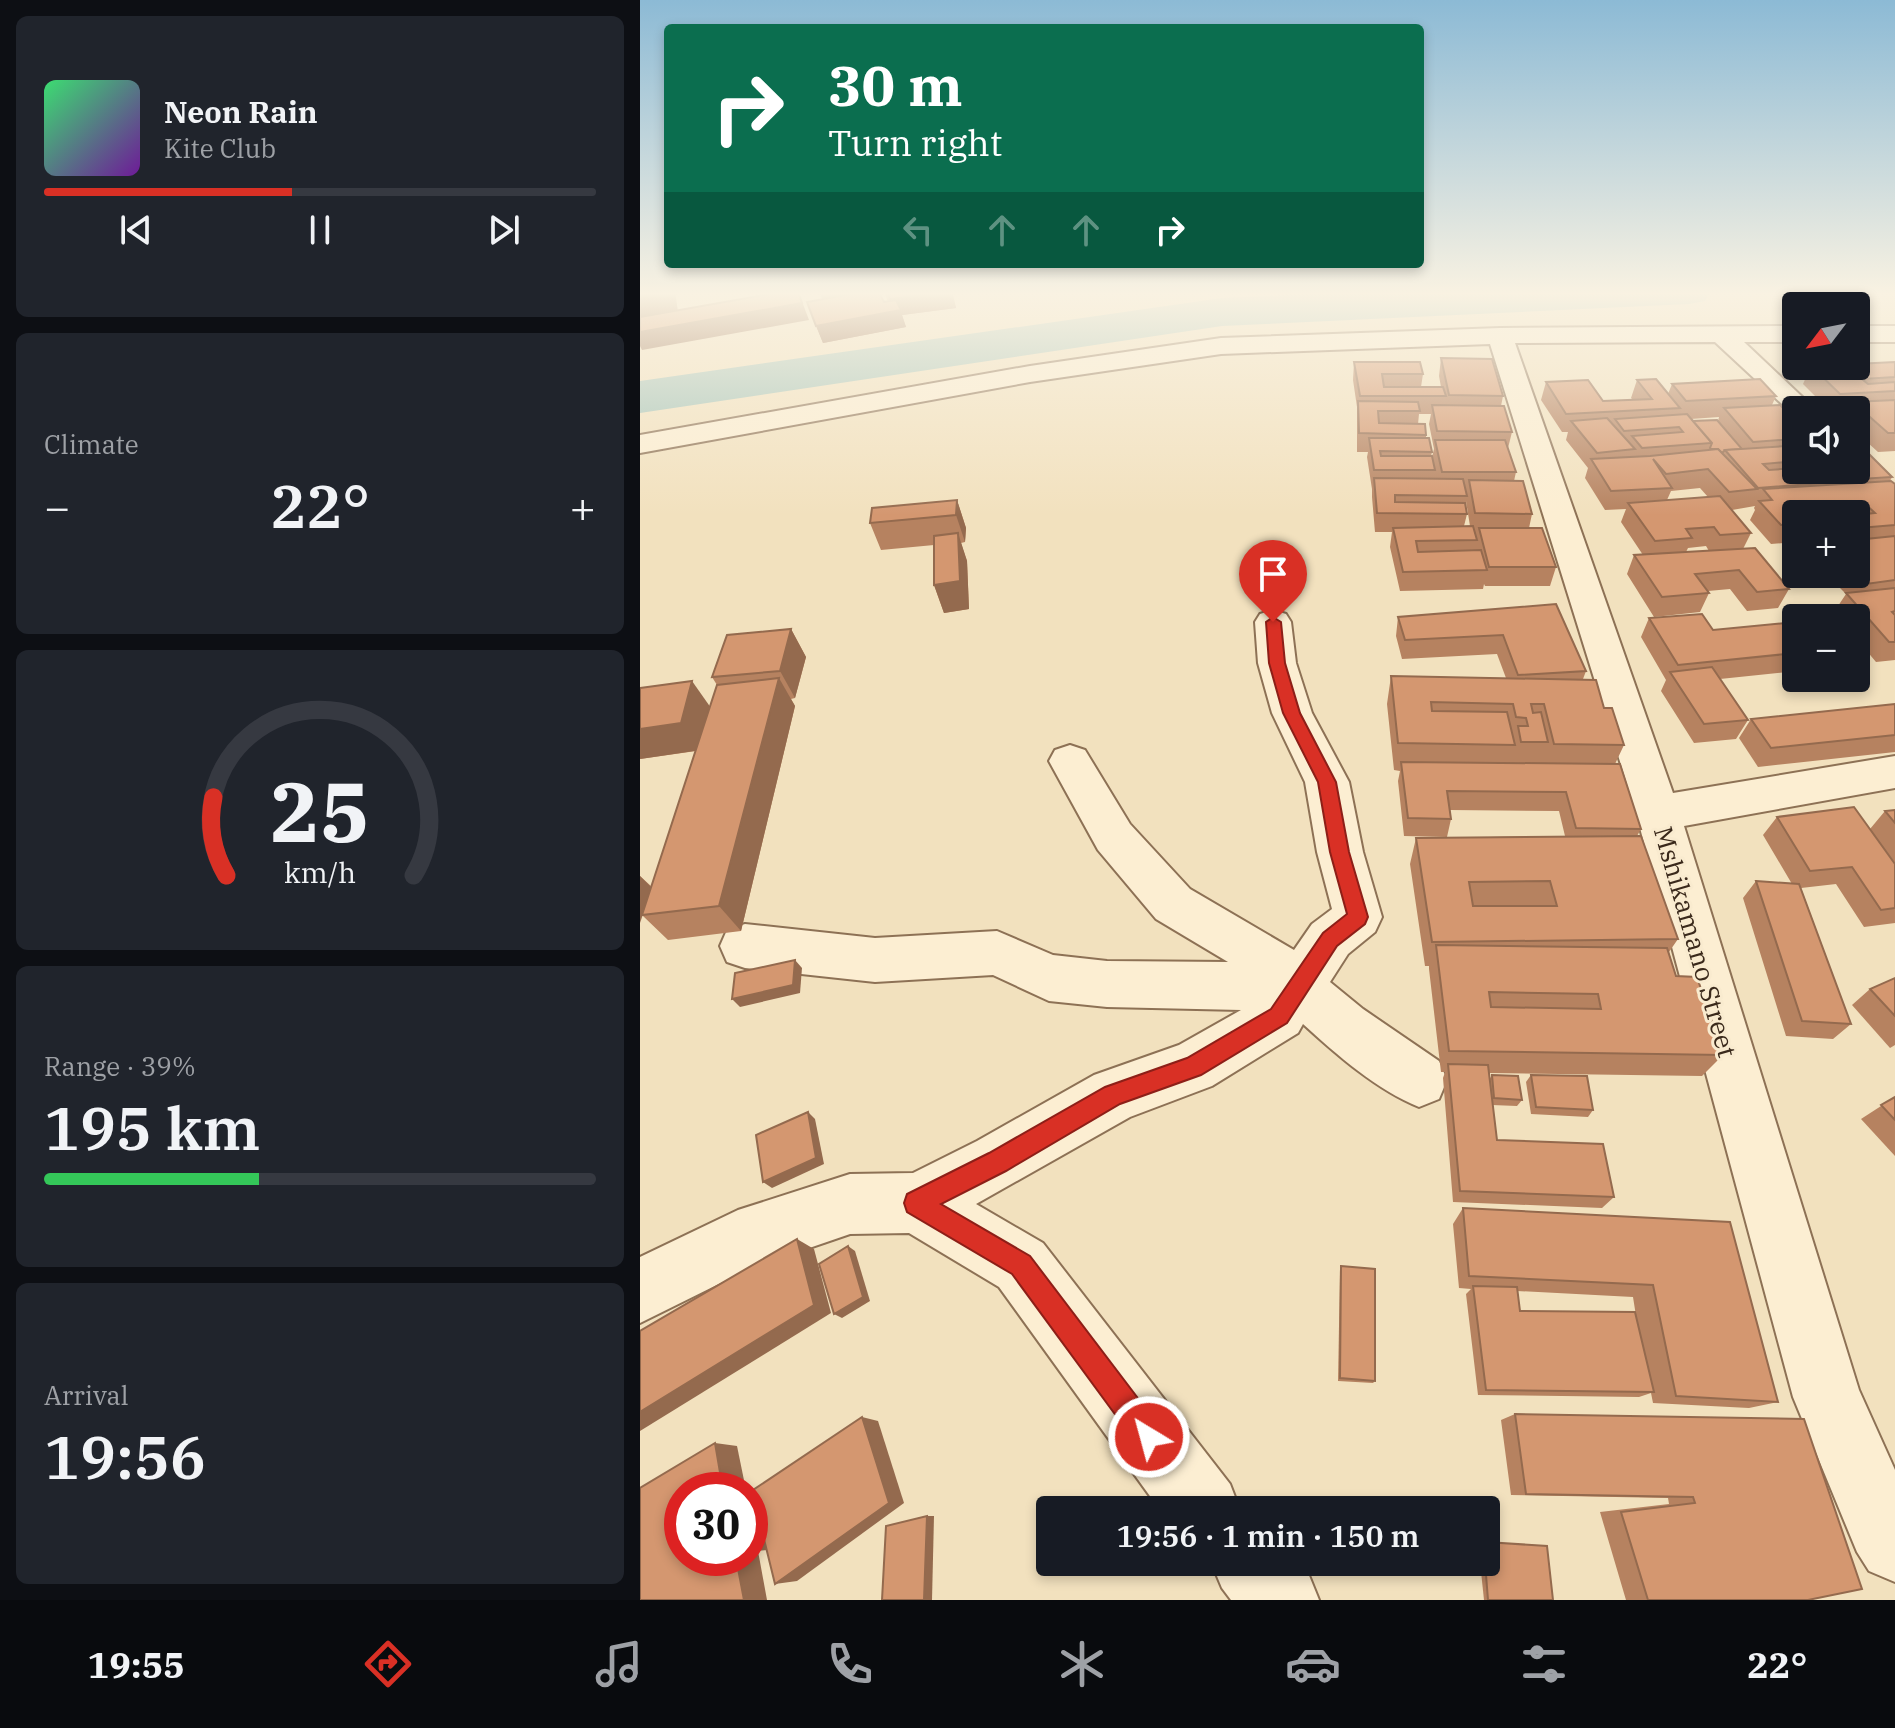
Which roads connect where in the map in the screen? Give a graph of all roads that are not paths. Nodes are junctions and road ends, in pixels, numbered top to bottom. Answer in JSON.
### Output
{"nodes":[{"id":1,"x":1087,"y":366,"type":"edge"},
{"id":2,"x":1510,"y":366,"type":"edge"},
{"id":3,"x":1755,"y":366,"type":"edge"},
{"id":4,"x":1787,"y":396,"type":"edge"},
{"id":5,"x":640,"y":444,"type":"edge"},
{"id":6,"x":1273,"y":622,"type":"dead end"},
{"id":7,"x":1070,"y":761,"type":"dead end"},
{"id":8,"x":1895,"y":772,"type":"edge"},
{"id":9,"x":1658,"y":813,"type":"junction"},
{"id":10,"x":745,"y":946,"type":"dead end"},
{"id":11,"x":1299,"y":987,"type":"junction"},
{"id":12,"x":1419,"y":1080,"type":"dead end"},
{"id":13,"x":916,"y":1203,"type":"junction"},
{"id":14,"x":640,"y":1291,"type":"edge"},
{"id":15,"x":1194,"y":1496,"type":"edge"},
{"id":16,"x":1891,"y":1530,"type":"edge"},
{"id":17,"x":1260,"y":1576,"type":"edge"},
{"id":18,"x":1281,"y":1600,"type":"edge"}],
"edges":[{"from":1,"to":5,"type":"street"},
{"from":2,"to":9,"type":"street","name":"Mshikamano Street"},
{"from":3,"to":4,"type":"street"},
{"from":6,"to":11,"type":"street"},
{"from":7,"to":11,"type":"street"},
{"from":8,"to":9,"type":"street"},
{"from":9,"to":16,"type":"street","name":"Mshikamano Street"},
{"from":10,"to":11,"type":"street"},
{"from":11,"to":12,"type":"street"},
{"from":11,"to":13,"type":"street"},
{"from":13,"to":14,"type":"street"},
{"from":13,"to":15,"type":"street"},
{"from":17,"to":18,"type":"street"}]}
